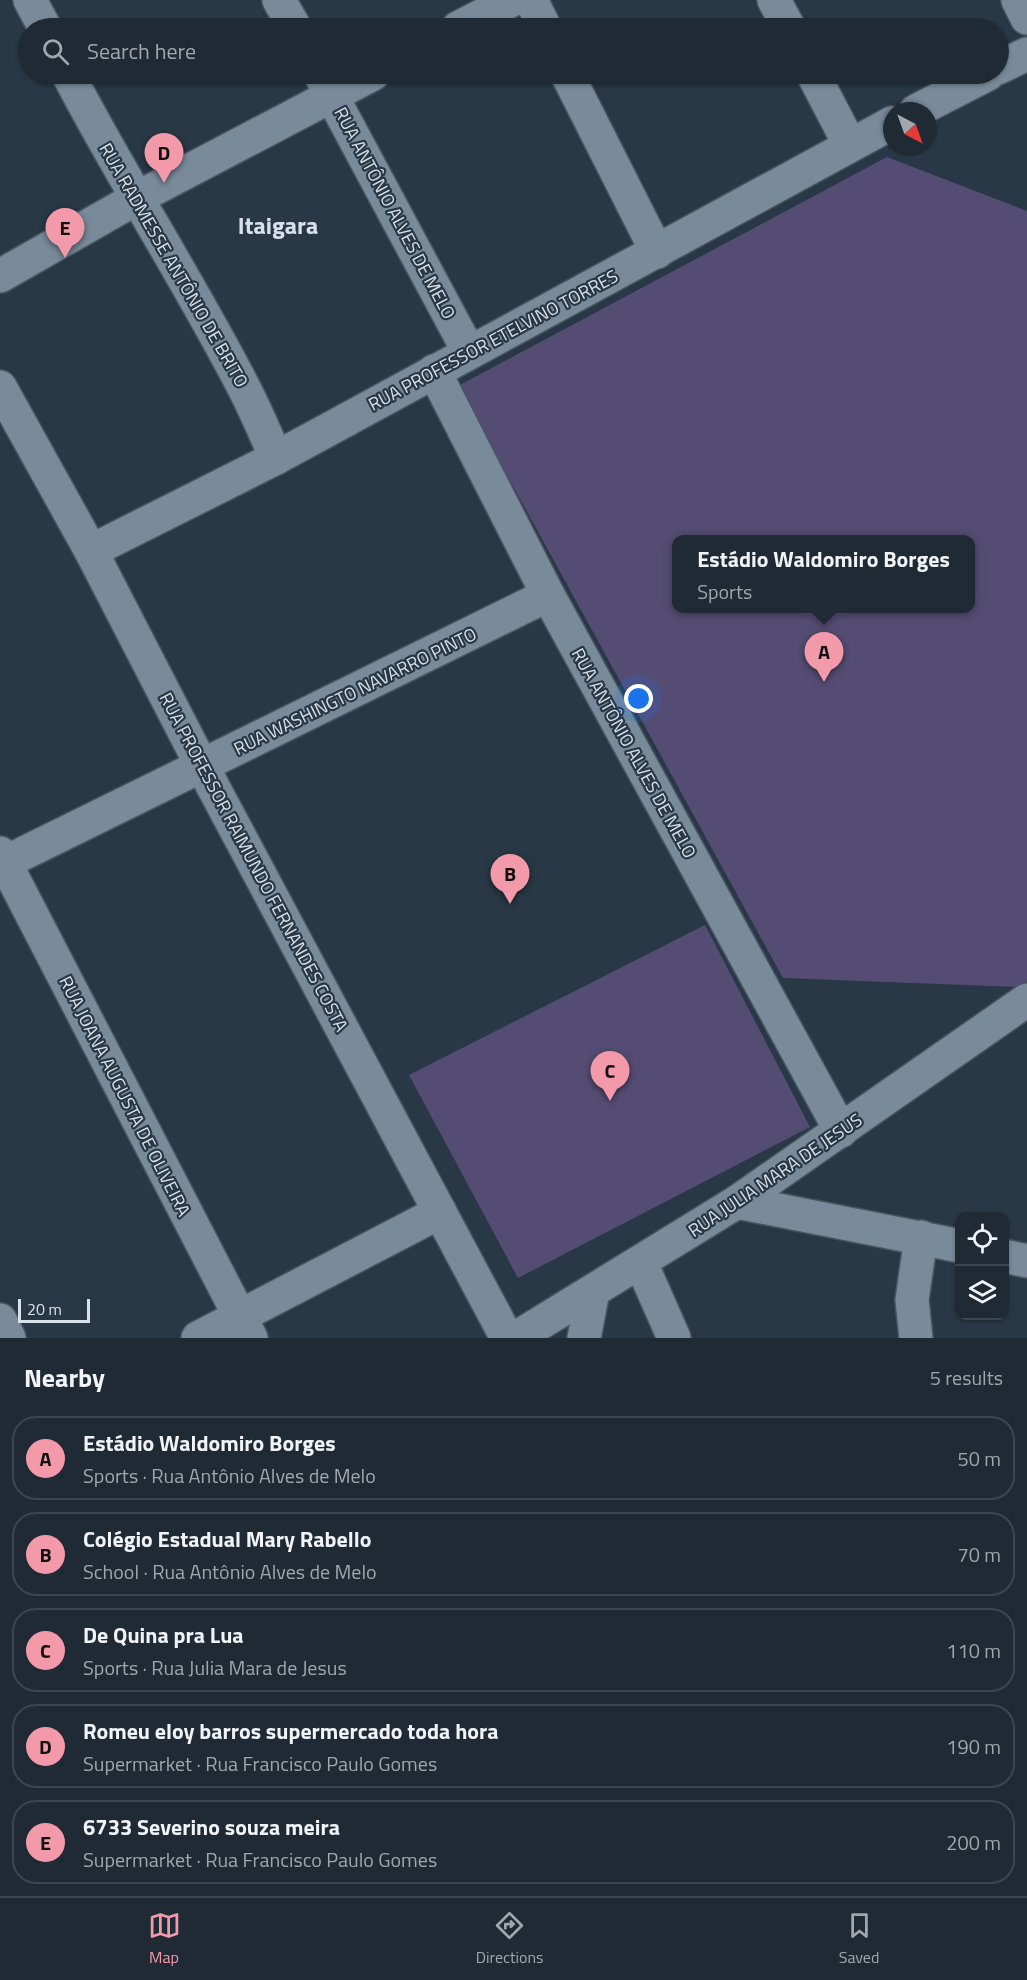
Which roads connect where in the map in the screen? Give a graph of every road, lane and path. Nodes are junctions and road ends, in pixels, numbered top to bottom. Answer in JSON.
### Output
{"nodes":[{"id":1,"x":30,"y":0,"type":"edge"},
{"id":2,"x":279,"y":0,"type":"edge"},
{"id":3,"x":512,"y":0,"type":"edge"},
{"id":4,"x":531,"y":0,"type":"edge"},
{"id":5,"x":774,"y":0,"type":"edge"},
{"id":6,"x":1018,"y":0,"type":"edge"},
{"id":7,"x":40,"y":18,"type":"edge"},
{"id":8,"x":289,"y":18,"type":"edge"},
{"id":9,"x":477,"y":18,"type":"edge"},
{"id":10,"x":540,"y":18,"type":"edge"},
{"id":11,"x":784,"y":18,"type":"edge"},
{"id":12,"x":1027,"y":18,"type":"edge"},
{"id":13,"x":1027,"y":54,"type":"edge"},
{"id":14,"x":1009,"y":63,"type":"edge"},
{"id":15,"x":73,"y":84,"type":"edge"},
{"id":16,"x":572,"y":84,"type":"edge"},
{"id":17,"x":818,"y":84,"type":"edge"},
{"id":18,"x":969,"y":84,"type":"edge"},
{"id":19,"x":326,"y":85,"type":"edge"},
{"id":20,"x":934,"y":102,"type":"edge"},
{"id":21,"x":883,"y":128,"type":"edge"},
{"id":22,"x":850,"y":145,"type":"junction"},
{"id":23,"x":137,"y":198,"type":"junction"},
{"id":24,"x":657,"y":252,"type":"junction"},
{"id":25,"x":0,"y":276,"type":"edge"},
{"id":26,"x":469,"y":352,"type":"junction"},
{"id":27,"x":434,"y":371,"type":"junction"},
{"id":28,"x":0,"y":387,"type":"edge"},
{"id":29,"x":276,"y":458,"type":"junction"},
{"id":30,"x":90,"y":551,"type":"junction"},
{"id":31,"x":548,"y":596,"type":"junction"},
{"id":32,"x":202,"y":766,"type":"junction"},
{"id":33,"x":2,"y":860,"type":"edge"},
{"id":34,"x":1027,"y":1000,"type":"edge"},
{"id":35,"x":841,"y":1131,"type":"junction"},
{"id":36,"x":737,"y":1202,"type":"junction"},
{"id":37,"x":440,"y":1212,"type":"junction"},
{"id":38,"x":921,"y":1238,"type":"junction"},
{"id":39,"x":955,"y":1245,"type":"edge"},
{"id":40,"x":1009,"y":1257,"type":"edge"},
{"id":41,"x":1027,"y":1261,"type":"edge"},
{"id":42,"x":641,"y":1263,"type":"junction"},
{"id":43,"x":593,"y":1291,"type":"junction"},
{"id":44,"x":0,"y":1320,"type":"edge"},
{"id":45,"x":245,"y":1327,"type":"edge"},
{"id":46,"x":9,"y":1338,"type":"edge"},
{"id":47,"x":198,"y":1338,"type":"edge"},
{"id":48,"x":507,"y":1338,"type":"edge"},
{"id":49,"x":516,"y":1338,"type":"edge"},
{"id":50,"x":584,"y":1338,"type":"edge"},
{"id":51,"x":674,"y":1338,"type":"edge"},
{"id":52,"x":916,"y":1338,"type":"edge"}],
"edges":[{"from":1,"to":7,"type":"street"},
{"from":2,"to":8,"type":"street"},
{"from":3,"to":9,"type":"street"},
{"from":4,"to":10,"type":"street"},
{"from":5,"to":11,"type":"street"},
{"from":6,"to":12,"type":"street"},
{"from":13,"to":14,"type":"street"},
{"from":15,"to":23,"type":"street","name":"RUA RADMESSE ANTÔNIO DE BRITO"},
{"from":16,"to":24,"type":"street"},
{"from":17,"to":22,"type":"street"},
{"from":18,"to":20,"type":"street"},
{"from":19,"to":23,"type":"street"},
{"from":19,"to":26,"type":"street","name":"RUA ANTÔNIO ALVES DE MELO"},
{"from":21,"to":22,"type":"street","name":"RUA PROFESSOR ETELVINO TORRES"},
{"from":22,"to":24,"type":"street","name":"RUA PROFESSOR ETELVINO TORRES"},
{"from":23,"to":25,"type":"street"},
{"from":23,"to":29,"type":"street","name":"RUA RADMESSE ANTÔNIO DE BRITO"},
{"from":24,"to":26,"type":"street","name":"RUA PROFESSOR ETELVINO TORRES"},
{"from":26,"to":27,"type":"street","name":"RUA PROFESSOR ETELVINO TORRES"},
{"from":27,"to":29,"type":"street","name":"RUA PROFESSOR ETELVINO TORRES"},
{"from":27,"to":31,"type":"street","name":"RUA ANTÔNIO ALVES DE MELO"},
{"from":28,"to":30,"type":"street","name":"RUA PROFESSOR RAIMUNDO FERNANDES COSTA"},
{"from":29,"to":30,"type":"street","name":"RUA PROFESSOR ETELVINO TORRES"},
{"from":30,"to":32,"type":"street","name":"RUA PROFESSOR RAIMUNDO FERNANDES COSTA"},
{"from":31,"to":32,"type":"street","name":"RUA WASHINGTO NAVARRO PINTO"},
{"from":31,"to":35,"type":"street","name":"RUA ANTÔNIO ALVES DE MELO"},
{"from":32,"to":33,"type":"street","name":"RUA WASHINGTO NAVARRO PINTO"},
{"from":32,"to":37,"type":"street","name":"RUA PROFESSOR RAIMUNDO FERNANDES COSTA"},
{"from":33,"to":45,"type":"street","name":"RUA JOANA AUGUSTA DE OLIVEIRA"},
{"from":34,"to":35,"type":"street","name":"RUA JULIA MARA DE JESUS"},
{"from":35,"to":36,"type":"street","name":"RUA JULIA MARA DE JESUS"},
{"from":36,"to":38,"type":"street"},
{"from":36,"to":42,"type":"street","name":"RUA JULIA MARA DE JESUS"},
{"from":37,"to":45,"type":"street"},
{"from":37,"to":48,"type":"street","name":"RUA PROFESSOR RAIMUNDO FERNANDES COSTA"},
{"from":38,"to":39,"type":"street"},
{"from":38,"to":52,"type":"street"},
{"from":40,"to":41,"type":"street"},
{"from":42,"to":43,"type":"street","name":"RUA JULIA MARA DE JESUS"},
{"from":42,"to":51,"type":"street"},
{"from":43,"to":49,"type":"street","name":"RUA JULIA MARA DE JESUS"},
{"from":43,"to":50,"type":"street"},
{"from":44,"to":46,"type":"street"},
{"from":45,"to":47,"type":"street"}]}
